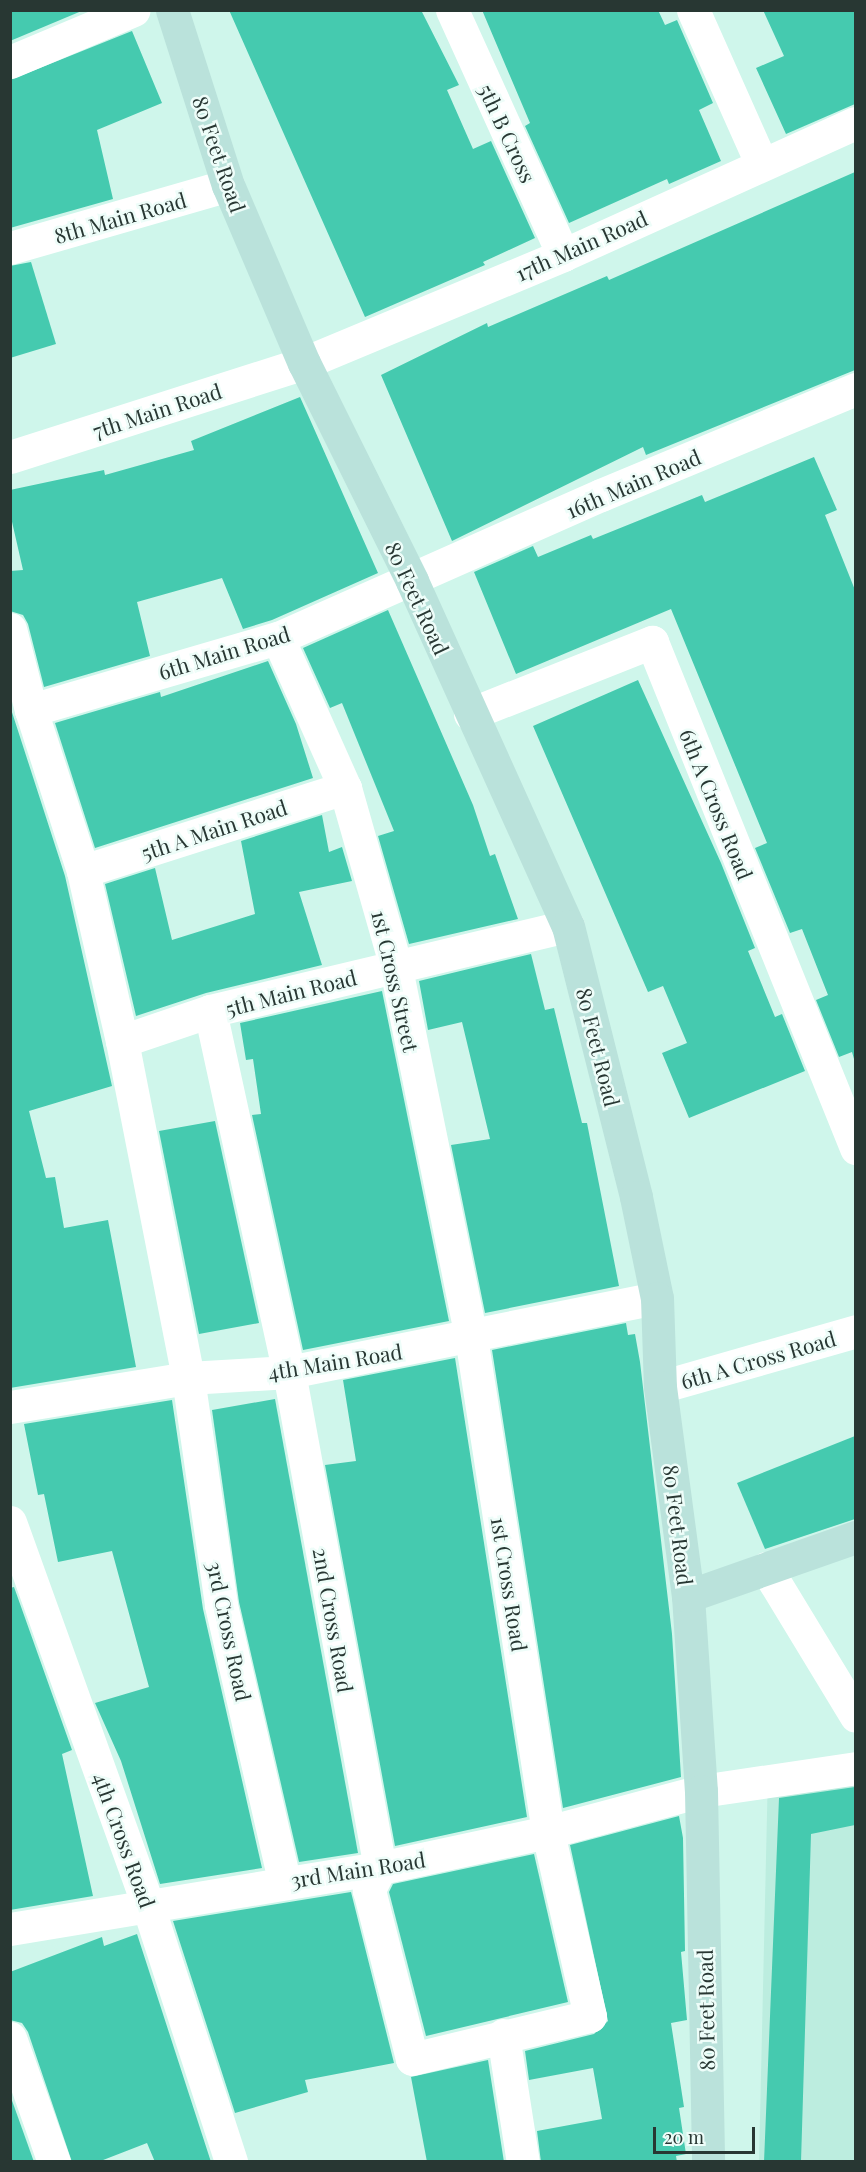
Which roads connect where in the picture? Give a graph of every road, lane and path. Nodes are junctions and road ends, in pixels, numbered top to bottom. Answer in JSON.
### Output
{"nodes":[{"id":1,"x":134,"y":10,"type":"edge"},
{"id":2,"x":172,"y":10,"type":"edge"},
{"id":3,"x":452,"y":10,"type":"edge"},
{"id":4,"x":693,"y":10,"type":"edge"},
{"id":5,"x":10,"y":62,"type":"edge"},
{"id":6,"x":855,"y":123,"type":"edge"},
{"id":7,"x":761,"y":163,"type":"junction"},
{"id":8,"x":228,"y":185,"type":"junction"},
{"id":9,"x":10,"y":248,"type":"edge"},
{"id":10,"x":563,"y":255,"type":"junction"},
{"id":11,"x":304,"y":363,"type":"junction"},
{"id":12,"x":853,"y":396,"type":"edge"},
{"id":13,"x":10,"y":457,"type":"edge"},
{"id":14,"x":411,"y":580,"type":"junction"},
{"id":15,"x":10,"y":629,"type":"edge"},
{"id":16,"x":278,"y":638,"type":"junction"},
{"id":17,"x":31,"y":710,"type":"junction"},
{"id":18,"x":470,"y":714,"type":"junction"},
{"id":19,"x":345,"y":788,"type":"junction"},
{"id":20,"x":83,"y":871,"type":"junction"},
{"id":21,"x":568,"y":926,"type":"junction"},
{"id":22,"x":396,"y":967,"type":"junction"},
{"id":23,"x":210,"y":1011,"type":"junction"},
{"id":24,"x":122,"y":1041,"type":"junction"},
{"id":25,"x":855,"y":1148,"type":"edge"},
{"id":26,"x":657,"y":1298,"type":"junction"},
{"id":27,"x":855,"y":1331,"type":"edge"},
{"id":28,"x":471,"y":1337,"type":"junction"},
{"id":29,"x":289,"y":1372,"type":"junction"},
{"id":30,"x":188,"y":1378,"type":"junction"},
{"id":31,"x":660,"y":1387,"type":"junction"},
{"id":32,"x":10,"y":1407,"type":"edge"},
{"id":33,"x":10,"y":1522,"type":"edge"},
{"id":34,"x":855,"y":1537,"type":"edge"},
{"id":35,"x":766,"y":1568,"type":"junction"},
{"id":36,"x":688,"y":1596,"type":"junction"},
{"id":37,"x":855,"y":1716,"type":"edge"},
{"id":38,"x":855,"y":1768,"type":"edge"},
{"id":39,"x":701,"y":1791,"type":"junction"},
{"id":40,"x":548,"y":1832,"type":"junction"},
{"id":41,"x":380,"y":1868,"type":"junction"},
{"id":42,"x":284,"y":1881,"type":"junction"},
{"id":43,"x":149,"y":1909,"type":"junction"},
{"id":44,"x":10,"y":1929,"type":"edge"},
{"id":45,"x":503,"y":2036,"type":"junction"},
{"id":46,"x":10,"y":2038,"type":"edge"},
{"id":47,"x":54,"y":2162,"type":"edge"},
{"id":48,"x":231,"y":2162,"type":"edge"},
{"id":49,"x":523,"y":2162,"type":"edge"},
{"id":50,"x":708,"y":2162,"type":"edge"}],
"edges":[{"from":1,"to":5,"type":"street"},
{"from":2,"to":8,"type":"main road","name":"80 Feet Road"},
{"from":3,"to":10,"type":"street","name":"5th B Cross"},
{"from":4,"to":7,"type":"street"},
{"from":6,"to":7,"type":"street","name":"17th Main Road"},
{"from":7,"to":10,"type":"street","name":"17th Main Road"},
{"from":8,"to":9,"type":"street","name":"8th Main Road"},
{"from":8,"to":11,"type":"main road","name":"80 Feet Road"},
{"from":10,"to":11,"type":"street","name":"17th Main Road"},
{"from":11,"to":13,"type":"street","name":"7th Main Road"},
{"from":11,"to":14,"type":"main road","name":"80 Feet Road"},
{"from":12,"to":14,"type":"street","name":"16th Main Road"},
{"from":14,"to":16,"type":"street","name":"6th Main Road"},
{"from":14,"to":18,"type":"main road","name":"80 Feet Road"},
{"from":15,"to":17,"type":"street","name":"3rd Cross Road"},
{"from":16,"to":17,"type":"street","name":"6th Main Road"},
{"from":16,"to":19,"type":"street","name":"1st Cross Street"},
{"from":17,"to":20,"type":"street","name":"3rd Cross Road"},
{"from":18,"to":21,"type":"main road","name":"80 Feet Road"},
{"from":18,"to":25,"type":"street","name":"6th A Cross Road"},
{"from":19,"to":20,"type":"street","name":"5th A Main Road"},
{"from":19,"to":22,"type":"street","name":"1st Cross Street"},
{"from":20,"to":24,"type":"street","name":"3rd Cross Road"},
{"from":21,"to":22,"type":"street","name":"5th Main Road"},
{"from":21,"to":26,"type":"main road","name":"80 Feet Road"},
{"from":22,"to":23,"type":"street","name":"5th Main Road"},
{"from":22,"to":28,"type":"street","name":"1st Cross Street"},
{"from":23,"to":24,"type":"street","name":"5th Main Road"},
{"from":23,"to":29,"type":"street","name":"2nd Cross Road"},
{"from":24,"to":30,"type":"street","name":"3rd Cross Road"},
{"from":26,"to":28,"type":"street","name":"4th Main Road"},
{"from":26,"to":31,"type":"main road","name":"80 Feet Road"},
{"from":27,"to":31,"type":"street","name":"6th A Cross Road"},
{"from":28,"to":29,"type":"street","name":"4th Main Road"},
{"from":28,"to":40,"type":"street","name":"1st Cross Road"},
{"from":29,"to":30,"type":"street","name":"4th Main Road"},
{"from":29,"to":41,"type":"street","name":"2nd Cross Road"},
{"from":30,"to":32,"type":"street","name":"4th Main Road"},
{"from":30,"to":42,"type":"street","name":"3rd Cross Road"},
{"from":31,"to":36,"type":"main road","name":"80 Feet Road"},
{"from":33,"to":43,"type":"street","name":"4th Cross Road"},
{"from":34,"to":35,"type":"main road"},
{"from":35,"to":36,"type":"main road"},
{"from":35,"to":37,"type":"street"},
{"from":36,"to":39,"type":"main road","name":"80 Feet Road"},
{"from":38,"to":39,"type":"street","name":"3rd Main Road"},
{"from":39,"to":40,"type":"street","name":"3rd Main Road"},
{"from":39,"to":50,"type":"main road","name":"80 Feet Road"},
{"from":40,"to":41,"type":"street","name":"3rd Main Road"},
{"from":40,"to":45,"type":"street","name":"1st Cross Road"},
{"from":41,"to":42,"type":"street","name":"3rd Main Road"},
{"from":41,"to":45,"type":"street"},
{"from":42,"to":43,"type":"street","name":"3rd Main Road"},
{"from":43,"to":44,"type":"street","name":"3rd Main Road"},
{"from":43,"to":48,"type":"street","name":"4th Cross Road"},
{"from":45,"to":49,"type":"street"},
{"from":46,"to":47,"type":"street"}]}
